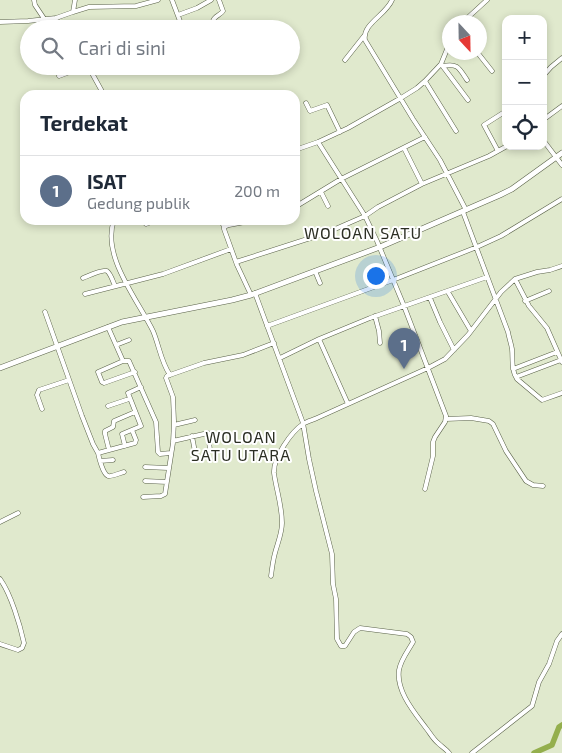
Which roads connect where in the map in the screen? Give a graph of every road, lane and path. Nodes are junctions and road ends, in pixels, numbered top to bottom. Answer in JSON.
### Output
{"nodes":[{"id":1,"x":34,"y":0,"type":"edge"},
{"id":2,"x":75,"y":0,"type":"edge"},
{"id":3,"x":158,"y":0,"type":"edge"},
{"id":4,"x":172,"y":0,"type":"edge"},
{"id":5,"x":211,"y":0,"type":"edge"},
{"id":6,"x":219,"y":0,"type":"edge"},
{"id":7,"x":392,"y":0,"type":"edge"},
{"id":8,"x":487,"y":0,"type":"edge"},
{"id":9,"x":73,"y":12,"type":"junction"},
{"id":10,"x":178,"y":15,"type":"junction"},
{"id":11,"x":471,"y":15,"type":"edge"},
{"id":12,"x":56,"y":18,"type":"joint"},
{"id":13,"x":45,"y":20,"type":"joint"},
{"id":14,"x":180,"y":20,"type":"edge"},
{"id":15,"x":213,"y":20,"type":"edge"},
{"id":16,"x":20,"y":21,"type":"edge"},
{"id":17,"x":0,"y":22,"type":"edge"},
{"id":18,"x":364,"y":36,"type":"junction"},
{"id":19,"x":562,"y":58,"type":"edge"},
{"id":20,"x":345,"y":60,"type":"dead end"},
{"id":21,"x":444,"y":60,"type":"edge"},
{"id":22,"x":483,"y":60,"type":"edge"},
{"id":23,"x":442,"y":65,"type":"junction"},
{"id":24,"x":492,"y":71,"type":"dead end"},
{"id":25,"x":547,"y":72,"type":"edge"},
{"id":26,"x":93,"y":75,"type":"edge"},
{"id":27,"x":467,"y":80,"type":"dead end"},
{"id":28,"x":425,"y":82,"type":"junction"},
{"id":29,"x":101,"y":90,"type":"edge"},
{"id":30,"x":401,"y":98,"type":"junction"},
{"id":31,"x":468,"y":100,"type":"dead end"},
{"id":32,"x":306,"y":103,"type":"dead end"},
{"id":33,"x":562,"y":106,"type":"edge"},
{"id":34,"x":502,"y":114,"type":"edge"},
{"id":35,"x":547,"y":117,"type":"edge"},
{"id":36,"x":456,"y":130,"type":"dead end"},
{"id":37,"x":340,"y":132,"type":"junction"},
{"id":38,"x":425,"y":137,"type":"junction"},
{"id":39,"x":318,"y":142,"type":"junction"},
{"id":40,"x":547,"y":145,"type":"edge"},
{"id":41,"x":300,"y":148,"type":"edge"},
{"id":42,"x":404,"y":148,"type":"junction"},
{"id":43,"x":502,"y":149,"type":"edge"},
{"id":44,"x":498,"y":151,"type":"junction"},
{"id":45,"x":562,"y":153,"type":"edge"},
{"id":46,"x":556,"y":157,"type":"junction"},
{"id":47,"x":562,"y":165,"type":"edge"},
{"id":48,"x":447,"y":172,"type":"junction"},
{"id":49,"x":342,"y":179,"type":"junction"},
{"id":50,"x":422,"y":184,"type":"junction"},
{"id":51,"x":321,"y":192,"type":"junction"},
{"id":52,"x":562,"y":199,"type":"edge"},
{"id":53,"x":300,"y":204,"type":"edge"},
{"id":54,"x":328,"y":206,"type":"dead end"},
{"id":55,"x":465,"y":211,"type":"junction"},
{"id":56,"x":364,"y":216,"type":"junction"},
{"id":57,"x":112,"y":225,"type":"edge"},
{"id":58,"x":229,"y":225,"type":"edge"},
{"id":59,"x":224,"y":227,"type":"joint"},
{"id":60,"x":380,"y":247,"type":"junction"},
{"id":61,"x":477,"y":247,"type":"junction"},
{"id":62,"x":231,"y":249,"type":"junction"},
{"id":63,"x":236,"y":262,"type":"junction"},
{"id":64,"x":562,"y":266,"type":"edge"},
{"id":65,"x":315,"y":271,"type":"junction"},
{"id":66,"x":487,"y":277,"type":"junction"},
{"id":67,"x":83,"y":278,"type":"dead end"},
{"id":68,"x":515,"y":279,"type":"junction"},
{"id":69,"x":393,"y":280,"type":"junction"},
{"id":70,"x":320,"y":283,"type":"dead end"},
{"id":71,"x":126,"y":284,"type":"junction"},
{"id":72,"x":115,"y":286,"type":"junction"},
{"id":73,"x":549,"y":290,"type":"dead end"},
{"id":74,"x":448,"y":292,"type":"junction"},
{"id":75,"x":85,"y":294,"type":"dead end"},
{"id":76,"x":253,"y":294,"type":"junction"},
{"id":77,"x":430,"y":298,"type":"junction"},
{"id":78,"x":496,"y":298,"type":"junction"},
{"id":79,"x":526,"y":301,"type":"junction"},
{"id":80,"x":404,"y":306,"type":"junction"},
{"id":81,"x":45,"y":312,"type":"dead end"},
{"id":82,"x":376,"y":316,"type":"junction"},
{"id":83,"x":145,"y":317,"type":"junction"},
{"id":84,"x":267,"y":326,"type":"junction"},
{"id":85,"x":108,"y":327,"type":"junction"},
{"id":86,"x":471,"y":331,"type":"junction"},
{"id":87,"x":319,"y":339,"type":"junction"},
{"id":88,"x":129,"y":340,"type":"dead end"},
{"id":89,"x":380,"y":343,"type":"dead end"},
{"id":90,"x":274,"y":344,"type":"junction"},
{"id":91,"x":116,"y":345,"type":"junction"},
{"id":92,"x":57,"y":347,"type":"junction"},
{"id":93,"x":454,"y":350,"type":"junction"},
{"id":94,"x":557,"y":352,"type":"junction"},
{"id":95,"x":280,"y":358,"type":"junction"},
{"id":96,"x":123,"y":361,"type":"junction"},
{"id":97,"x":562,"y":361,"type":"edge"},
{"id":98,"x":0,"y":368,"type":"edge"},
{"id":99,"x":428,"y":368,"type":"junction"},
{"id":100,"x":513,"y":369,"type":"junction"},
{"id":101,"x":135,"y":372,"type":"junction"},
{"id":102,"x":170,"y":375,"type":"junction"},
{"id":103,"x":516,"y":378,"type":"junction"},
{"id":104,"x":69,"y":380,"type":"junction"},
{"id":105,"x":141,"y":387,"type":"junction"},
{"id":106,"x":562,"y":393,"type":"edge"},
{"id":107,"x":129,"y":399,"type":"junction"},
{"id":108,"x":348,"y":404,"type":"junction"},
{"id":109,"x":108,"y":406,"type":"dead end"},
{"id":110,"x":42,"y":409,"type":"dead end"},
{"id":111,"x":135,"y":412,"type":"junction"},
{"id":112,"x":446,"y":419,"type":"junction"},
{"id":113,"x":195,"y":420,"type":"dead end"},
{"id":114,"x":303,"y":423,"type":"junction"},
{"id":115,"x":174,"y":425,"type":"junction"},
{"id":116,"x":132,"y":430,"type":"junction"},
{"id":117,"x":192,"y":436,"type":"junction"},
{"id":118,"x":173,"y":441,"type":"junction"},
{"id":119,"x":125,"y":446,"type":"junction"},
{"id":120,"x":109,"y":450,"type":"junction"},
{"id":121,"x":210,"y":450,"type":"dead end"},
{"id":122,"x":196,"y":452,"type":"dead end"},
{"id":123,"x":98,"y":453,"type":"junction"},
{"id":124,"x":171,"y":453,"type":"junction"},
{"id":125,"x":113,"y":460,"type":"dead end"},
{"id":126,"x":100,"y":461,"type":"junction"},
{"id":127,"x":145,"y":467,"type":"dead end"},
{"id":128,"x":168,"y":468,"type":"junction"},
{"id":129,"x":124,"y":472,"type":"dead end"},
{"id":130,"x":145,"y":481,"type":"dead end"},
{"id":131,"x":167,"y":482,"type":"junction"},
{"id":132,"x":543,"y":486,"type":"dead end"},
{"id":133,"x":425,"y":489,"type":"dead end"},
{"id":134,"x":143,"y":497,"type":"dead end"},
{"id":135,"x":18,"y":513,"type":"dead end"},
{"id":136,"x":0,"y":522,"type":"edge"},
{"id":137,"x":271,"y":576,"type":"dead end"},
{"id":138,"x":0,"y":579,"type":"edge"},
{"id":139,"x":562,"y":634,"type":"edge"},
{"id":140,"x":0,"y":644,"type":"edge"},
{"id":141,"x":449,"y":753,"type":"edge"},
{"id":142,"x":472,"y":753,"type":"edge"}],
"edges":[{"from":1,"to":13,"type":"street"},
{"from":2,"to":9,"type":"street"},
{"from":3,"to":9,"type":"street"},
{"from":4,"to":10,"type":"street"},
{"from":5,"to":10,"type":"street"},
{"from":6,"to":15,"type":"street"},
{"from":7,"to":18,"type":"street"},
{"from":8,"to":11,"type":"street"},
{"from":9,"to":12,"type":"street"},
{"from":10,"to":14,"type":"street"},
{"from":12,"to":13,"type":"street"},
{"from":16,"to":17,"type":"street"},
{"from":18,"to":20,"type":"street"},
{"from":18,"to":30,"type":"street"},
{"from":19,"to":25,"type":"street"},
{"from":21,"to":23,"type":"street"},
{"from":22,"to":24,"type":"street"},
{"from":23,"to":27,"type":"street"},
{"from":23,"to":28,"type":"street"},
{"from":23,"to":31,"type":"street"},
{"from":26,"to":29,"type":"street"},
{"from":28,"to":30,"type":"street"},
{"from":28,"to":36,"type":"street"},
{"from":30,"to":37,"type":"street"},
{"from":30,"to":38,"type":"street"},
{"from":32,"to":37,"type":"street"},
{"from":33,"to":35,"type":"street"},
{"from":34,"to":44,"type":"street"},
{"from":37,"to":39,"type":"street"},
{"from":38,"to":42,"type":"street"},
{"from":38,"to":48,"type":"street"},
{"from":39,"to":41,"type":"street"},
{"from":39,"to":49,"type":"street"},
{"from":40,"to":46,"type":"street"},
{"from":42,"to":49,"type":"street"},
{"from":42,"to":50,"type":"street"},
{"from":43,"to":44,"type":"street"},
{"from":44,"to":48,"type":"street"},
{"from":45,"to":46,"type":"main road"},
{"from":46,"to":47,"type":"street"},
{"from":46,"to":55,"type":"main road"},
{"from":48,"to":50,"type":"street"},
{"from":48,"to":55,"type":"street"},
{"from":49,"to":51,"type":"street"},
{"from":49,"to":56,"type":"street"},
{"from":50,"to":56,"type":"street"},
{"from":51,"to":53,"type":"street"},
{"from":51,"to":54,"type":"street"},
{"from":52,"to":61,"type":"street"},
{"from":55,"to":60,"type":"main road"},
{"from":55,"to":61,"type":"street"},
{"from":56,"to":60,"type":"street"},
{"from":56,"to":63,"type":"street"},
{"from":57,"to":71,"type":"street"},
{"from":58,"to":59,"type":"street"},
{"from":59,"to":62,"type":"street"},
{"from":60,"to":65,"type":"main road"},
{"from":60,"to":69,"type":"street"},
{"from":61,"to":66,"type":"street"},
{"from":61,"to":69,"type":"street"},
{"from":62,"to":63,"type":"street"},
{"from":62,"to":71,"type":"street"},
{"from":63,"to":76,"type":"street"},
{"from":64,"to":68,"type":"street"},
{"from":65,"to":70,"type":"street"},
{"from":65,"to":76,"type":"main road"},
{"from":66,"to":74,"type":"street"},
{"from":66,"to":78,"type":"street"},
{"from":67,"to":72,"type":"street"},
{"from":68,"to":78,"type":"street"},
{"from":68,"to":79,"type":"street"},
{"from":69,"to":80,"type":"street"},
{"from":69,"to":84,"type":"street"},
{"from":71,"to":72,"type":"street"},
{"from":71,"to":83,"type":"street"},
{"from":72,"to":75,"type":"street"},
{"from":73,"to":79,"type":"street"},
{"from":74,"to":77,"type":"street"},
{"from":74,"to":86,"type":"street"},
{"from":76,"to":83,"type":"main road"},
{"from":76,"to":84,"type":"street"},
{"from":77,"to":80,"type":"street"},
{"from":77,"to":93,"type":"street"},
{"from":78,"to":86,"type":"street"},
{"from":78,"to":100,"type":"street"},
{"from":79,"to":94,"type":"street"},
{"from":80,"to":82,"type":"street"},
{"from":80,"to":99,"type":"street"},
{"from":81,"to":92,"type":"street"},
{"from":82,"to":87,"type":"street"},
{"from":82,"to":89,"type":"street"},
{"from":83,"to":85,"type":"main road"},
{"from":83,"to":102,"type":"street"},
{"from":84,"to":90,"type":"street"},
{"from":85,"to":91,"type":"street"},
{"from":85,"to":92,"type":"main road"},
{"from":86,"to":93,"type":"street"},
{"from":87,"to":95,"type":"street"},
{"from":87,"to":108,"type":"street"},
{"from":88,"to":91,"type":"street"},
{"from":90,"to":95,"type":"street"},
{"from":90,"to":102,"type":"street"},
{"from":91,"to":96,"type":"street"},
{"from":92,"to":98,"type":"main road"},
{"from":92,"to":104,"type":"street"},
{"from":93,"to":99,"type":"street"},
{"from":94,"to":97,"type":"street"},
{"from":94,"to":100,"type":"street"},
{"from":95,"to":114,"type":"street"},
{"from":96,"to":101,"type":"street"},
{"from":96,"to":101,"type":"street"},
{"from":97,"to":103,"type":"street"},
{"from":99,"to":108,"type":"street"},
{"from":99,"to":112,"type":"street"},
{"from":100,"to":103,"type":"street"},
{"from":101,"to":105,"type":"street"},
{"from":102,"to":115,"type":"street"},
{"from":103,"to":106,"type":"street"},
{"from":104,"to":110,"type":"street"},
{"from":104,"to":123,"type":"street"},
{"from":105,"to":107,"type":"street"},
{"from":105,"to":124,"type":"street"},
{"from":107,"to":109,"type":"street"},
{"from":107,"to":111,"type":"street"},
{"from":108,"to":114,"type":"street"},
{"from":111,"to":116,"type":"street"},
{"from":111,"to":120,"type":"street"},
{"from":112,"to":132,"type":"street"},
{"from":112,"to":133,"type":"street"},
{"from":113,"to":115,"type":"street"},
{"from":114,"to":137,"type":"street"},
{"from":114,"to":141,"type":"street"},
{"from":115,"to":118,"type":"street"},
{"from":116,"to":119,"type":"street"},
{"from":116,"to":119,"type":"street"},
{"from":117,"to":118,"type":"street"},
{"from":117,"to":121,"type":"street"},
{"from":117,"to":122,"type":"street"},
{"from":118,"to":124,"type":"street"},
{"from":119,"to":120,"type":"street"},
{"from":120,"to":123,"type":"street"},
{"from":123,"to":126,"type":"street"},
{"from":124,"to":128,"type":"street"},
{"from":125,"to":126,"type":"street"},
{"from":126,"to":129,"type":"street"},
{"from":127,"to":128,"type":"street"},
{"from":128,"to":131,"type":"street"},
{"from":130,"to":131,"type":"street"},
{"from":131,"to":134,"type":"street"},
{"from":135,"to":136,"type":"street"},
{"from":138,"to":140,"type":"street"},
{"from":139,"to":142,"type":"street"}]}
